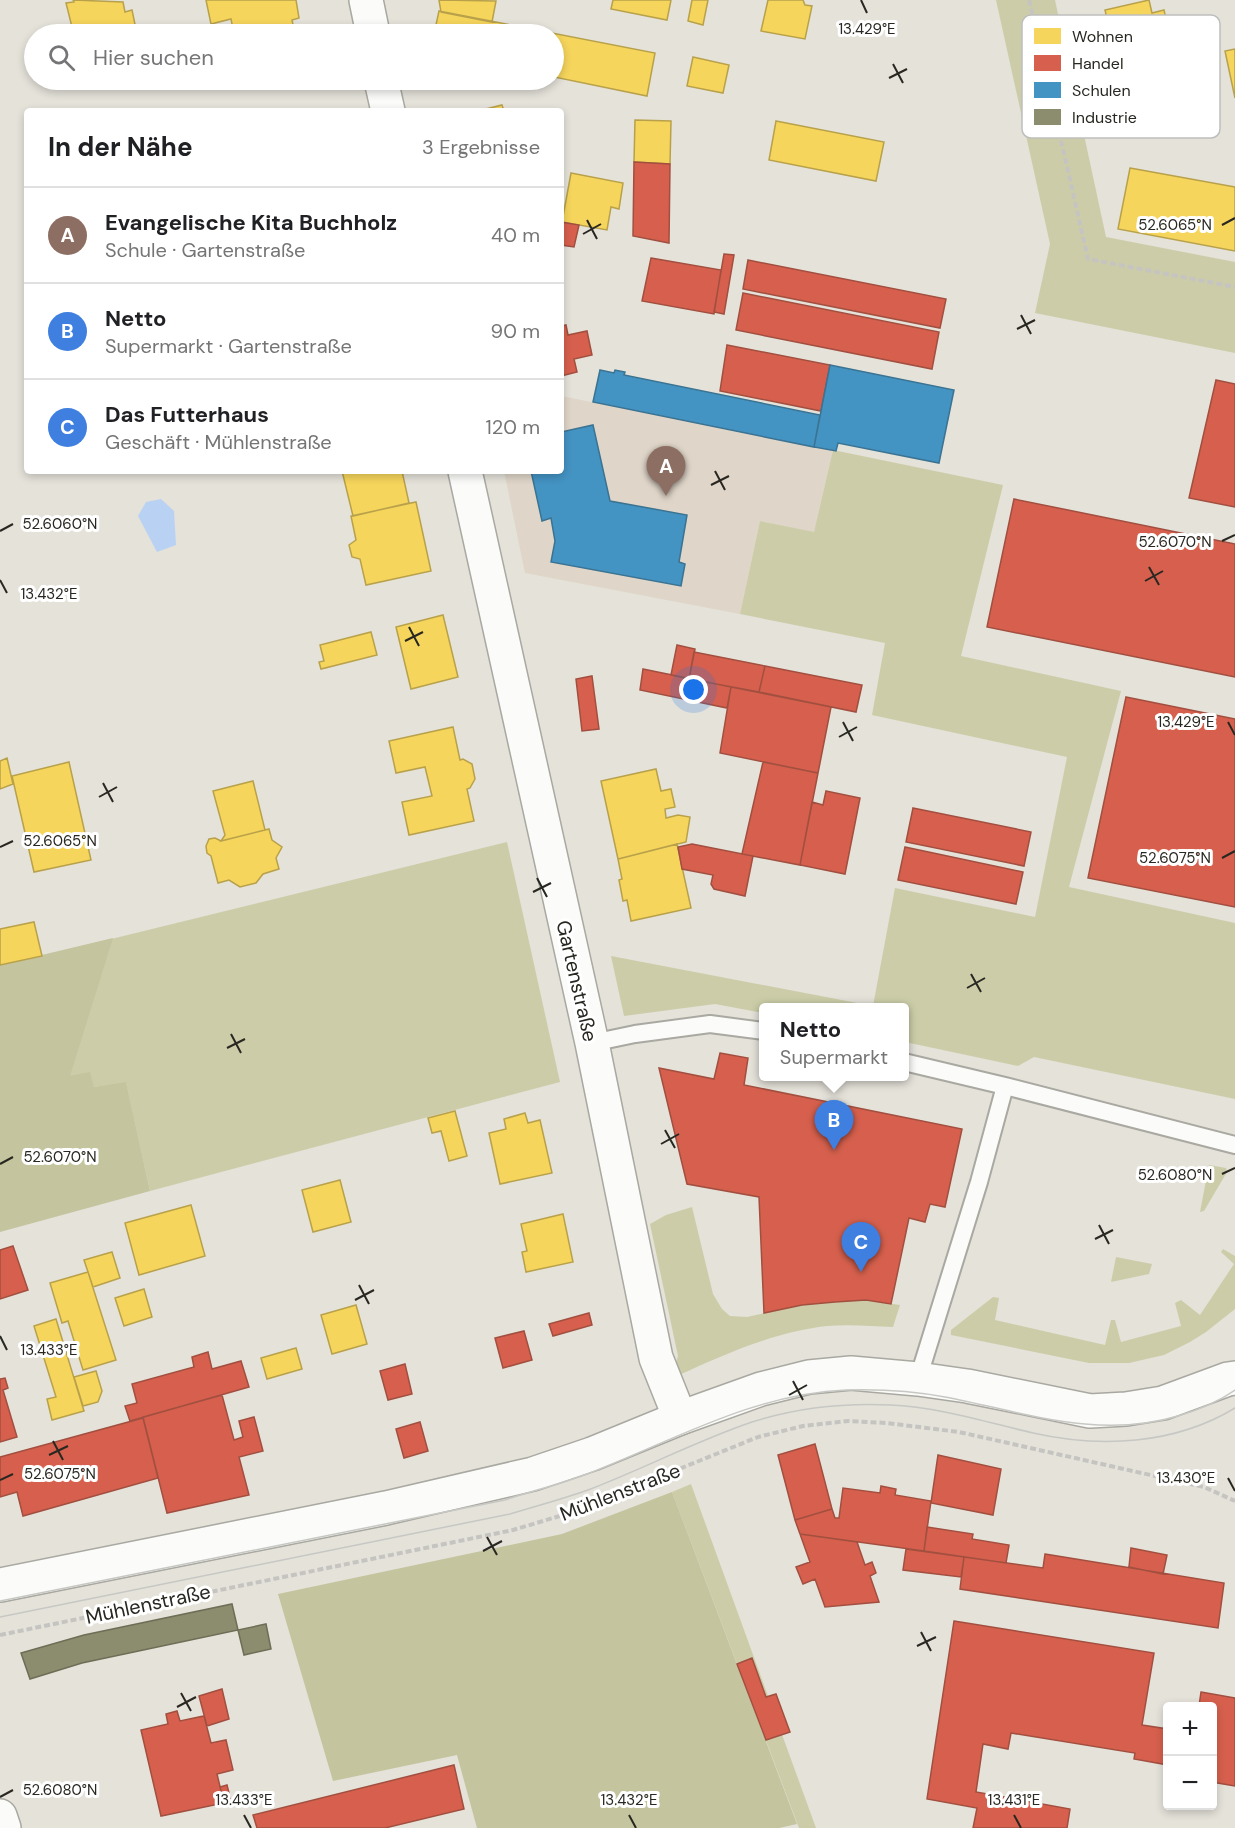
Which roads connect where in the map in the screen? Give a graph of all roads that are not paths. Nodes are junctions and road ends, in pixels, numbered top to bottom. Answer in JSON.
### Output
{"nodes":[{"id":1,"x":366,"y":0,"type":"edge"},
{"id":2,"x":371,"y":24,"type":"edge"},
{"id":3,"x":383,"y":90,"type":"edge"},
{"id":4,"x":387,"y":108,"type":"edge"},
{"id":5,"x":466,"y":474,"type":"edge"},
{"id":6,"x":759,"y":1030,"type":"edge"},
{"id":7,"x":592,"y":1043,"type":"junction"},
{"id":8,"x":909,"y":1063,"type":"edge"},
{"id":9,"x":1005,"y":1086,"type":"junction"},
{"id":10,"x":1235,"y":1145,"type":"edge"},
{"id":11,"x":1235,"y":1378,"type":"edge"},
{"id":12,"x":918,"y":1379,"type":"junction"},
{"id":13,"x":680,"y":1418,"type":"junction"},
{"id":14,"x":0,"y":1585,"type":"edge"},
{"id":15,"x":0,"y":1816,"type":"edge"},
{"id":16,"x":4,"y":1828,"type":"edge"}],
"edges":[{"from":1,"to":2,"type":"street"},
{"from":3,"to":4,"type":"street"},
{"from":5,"to":7,"type":"street","name":"Gartenstraße"},
{"from":6,"to":7,"type":"lane"},
{"from":7,"to":13,"type":"street","name":"Gartenstraße"},
{"from":8,"to":9,"type":"lane"},
{"from":9,"to":10,"type":"lane"},
{"from":9,"to":12,"type":"lane"},
{"from":11,"to":12,"type":"street"},
{"from":12,"to":13,"type":"street"},
{"from":13,"to":14,"type":"street"},
{"from":15,"to":16,"type":"street"}]}
